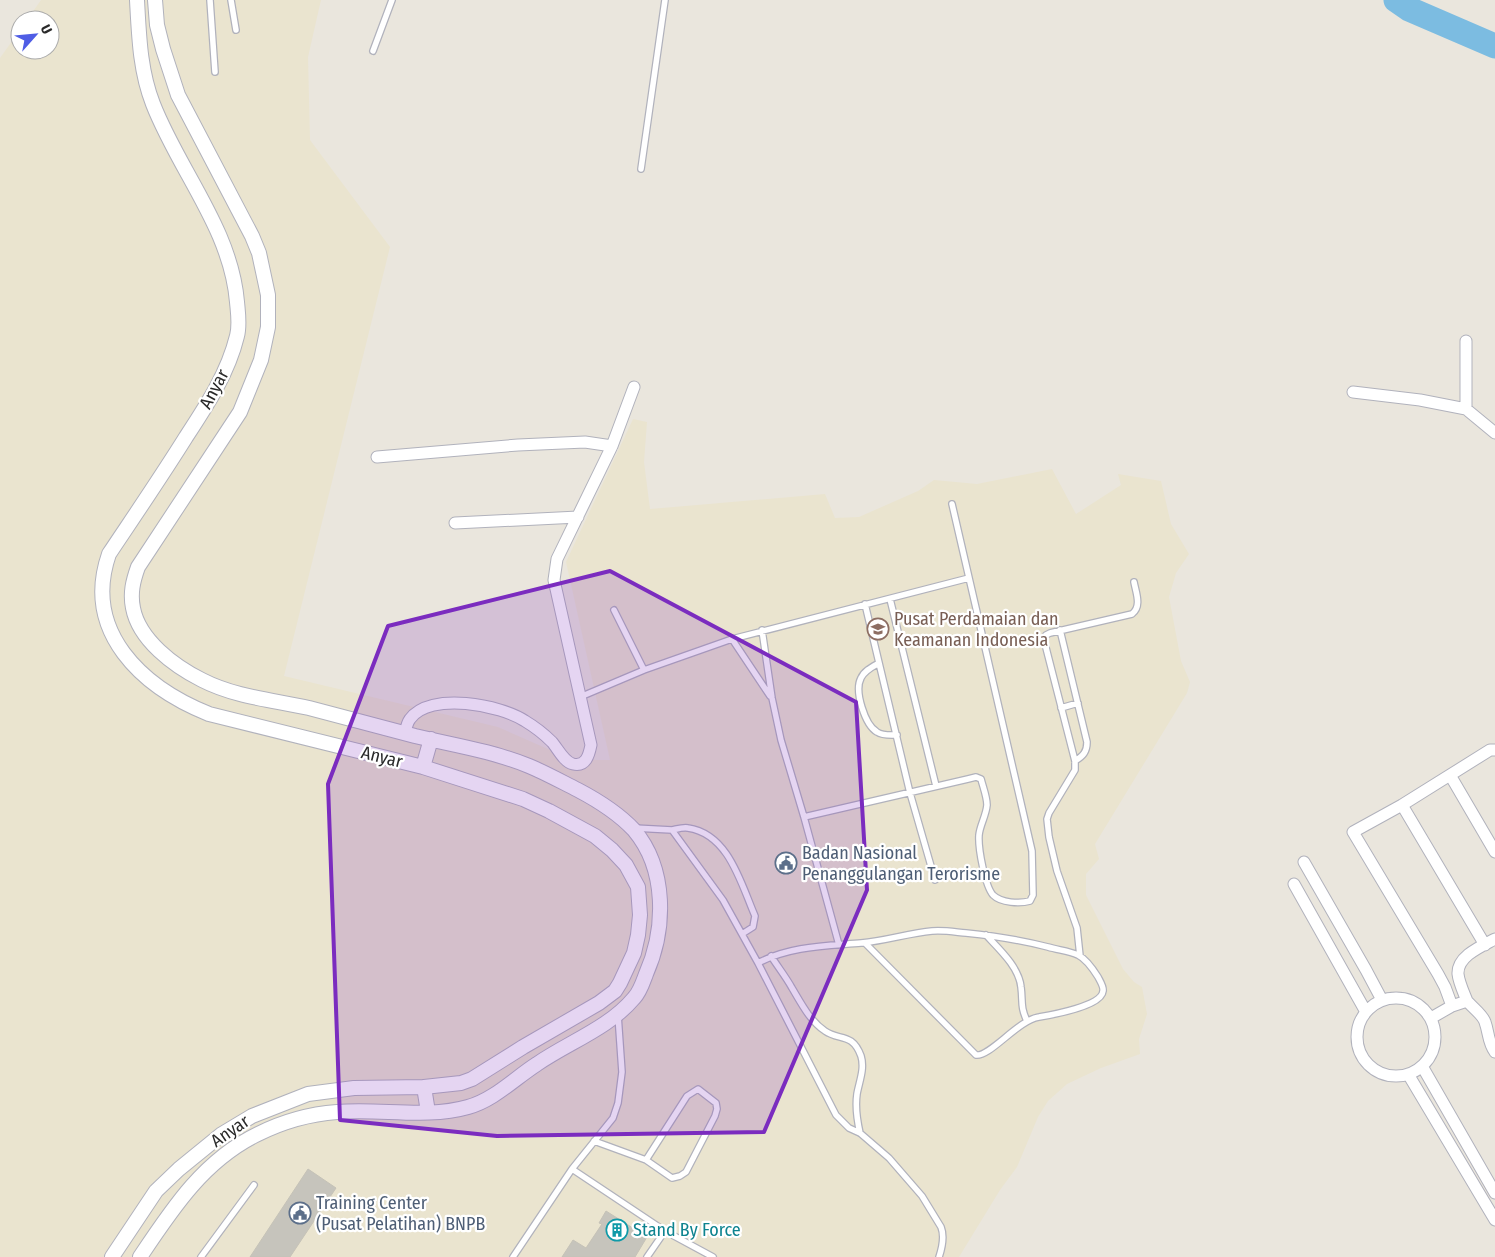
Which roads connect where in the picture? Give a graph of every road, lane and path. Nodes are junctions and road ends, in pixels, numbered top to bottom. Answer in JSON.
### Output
{"nodes":[{"id":1,"x":137,"y":0,"type":"edge"},
{"id":2,"x":155,"y":0,"type":"edge"},
{"id":3,"x":210,"y":0,"type":"edge"},
{"id":4,"x":231,"y":0,"type":"edge"},
{"id":5,"x":392,"y":0,"type":"edge"},
{"id":6,"x":665,"y":0,"type":"edge"},
{"id":7,"x":236,"y":30,"type":"dead end"},
{"id":8,"x":373,"y":51,"type":"dead end"},
{"id":9,"x":215,"y":72,"type":"dead end"},
{"id":10,"x":641,"y":169,"type":"dead end"},
{"id":11,"x":1466,"y":341,"type":"dead end"},
{"id":12,"x":634,"y":387,"type":"dead end"},
{"id":13,"x":1353,"y":392,"type":"dead end"},
{"id":14,"x":1466,"y":408,"type":"junction"},
{"id":15,"x":1495,"y":433,"type":"edge"},
{"id":16,"x":612,"y":446,"type":"junction"},
{"id":17,"x":377,"y":457,"type":"dead end"},
{"id":18,"x":952,"y":504,"type":"dead end"},
{"id":19,"x":578,"y":517,"type":"junction"},
{"id":20,"x":455,"y":523,"type":"dead end"},
{"id":21,"x":969,"y":578,"type":"junction"},
{"id":22,"x":1134,"y":582,"type":"dead end"},
{"id":23,"x":890,"y":599,"type":"junction"},
{"id":24,"x":865,"y":604,"type":"junction"},
{"id":25,"x":614,"y":610,"type":"dead end"},
{"id":26,"x":762,"y":630,"type":"junction"},
{"id":27,"x":1060,"y":630,"type":"junction"},
{"id":28,"x":732,"y":639,"type":"junction"},
{"id":29,"x":879,"y":664,"type":"junction"},
{"id":30,"x":644,"y":670,"type":"junction"},
{"id":31,"x":580,"y":697,"type":"junction"},
{"id":32,"x":772,"y":698,"type":"junction"},
{"id":33,"x":1078,"y":703,"type":"junction"},
{"id":34,"x":1061,"y":708,"type":"junction"},
{"id":35,"x":405,"y":733,"type":"junction"},
{"id":36,"x":897,"y":735,"type":"junction"},
{"id":37,"x":431,"y":739,"type":"junction"},
{"id":38,"x":1495,"y":750,"type":"edge"},
{"id":39,"x":1075,"y":761,"type":"junction"},
{"id":40,"x":423,"y":767,"type":"junction"},
{"id":41,"x":1450,"y":775,"type":"junction"},
{"id":42,"x":936,"y":786,"type":"junction"},
{"id":43,"x":910,"y":793,"type":"junction"},
{"id":44,"x":1402,"y":805,"type":"junction"},
{"id":45,"x":804,"y":817,"type":"junction"},
{"id":46,"x":632,"y":828,"type":"junction"},
{"id":47,"x":672,"y":830,"type":"junction"},
{"id":48,"x":1495,"y":852,"type":"edge"},
{"id":49,"x":1304,"y":862,"type":"dead end"},
{"id":50,"x":935,"y":880,"type":"dead end"},
{"id":51,"x":1294,"y":884,"type":"dead end"},
{"id":52,"x":742,"y":934,"type":"junction"},
{"id":53,"x":986,"y":935,"type":"junction"},
{"id":54,"x":865,"y":942,"type":"junction"},
{"id":55,"x":1490,"y":942,"type":"edge"},
{"id":56,"x":839,"y":945,"type":"junction"},
{"id":57,"x":771,"y":956,"type":"junction"},
{"id":58,"x":1080,"y":956,"type":"junction"},
{"id":59,"x":758,"y":963,"type":"junction"},
{"id":60,"x":620,"y":983,"type":"junction"},
{"id":61,"x":636,"y":996,"type":"junction"},
{"id":62,"x":1382,"y":1000,"type":"junction"},
{"id":63,"x":1467,"y":1002,"type":"junction"},
{"id":64,"x":1452,"y":1006,"type":"junction"},
{"id":65,"x":1366,"y":1012,"type":"junction"},
{"id":66,"x":618,"y":1014,"type":"junction"},
{"id":67,"x":1431,"y":1018,"type":"junction"},
{"id":68,"x":1490,"y":1018,"type":"edge"},
{"id":69,"x":1027,"y":1022,"type":"junction"},
{"id":70,"x":1495,"y":1052,"type":"edge"},
{"id":71,"x":1422,"y":1066,"type":"junction"},
{"id":72,"x":1408,"y":1074,"type":"junction"},
{"id":73,"x":424,"y":1087,"type":"junction"},
{"id":74,"x":428,"y":1112,"type":"junction"},
{"id":75,"x":860,"y":1133,"type":"junction"},
{"id":76,"x":594,"y":1141,"type":"junction"},
{"id":77,"x":646,"y":1160,"type":"junction"},
{"id":78,"x":572,"y":1169,"type":"junction"},
{"id":79,"x":254,"y":1185,"type":"dead end"},
{"id":80,"x":1495,"y":1193,"type":"edge"},
{"id":81,"x":1495,"y":1220,"type":"edge"},
{"id":82,"x":665,"y":1231,"type":"junction"},
{"id":83,"x":112,"y":1257,"type":"edge"},
{"id":84,"x":140,"y":1257,"type":"edge"},
{"id":85,"x":201,"y":1257,"type":"edge"},
{"id":86,"x":513,"y":1257,"type":"edge"},
{"id":87,"x":647,"y":1257,"type":"edge"},
{"id":88,"x":713,"y":1257,"type":"edge"},
{"id":89,"x":939,"y":1257,"type":"edge"}],
"edges":[{"from":1,"to":40,"type":"street","name":"Anyar"},
{"from":2,"to":35,"type":"street","name":"Anyar"},
{"from":3,"to":9,"type":"lane"},
{"from":4,"to":7,"type":"lane"},
{"from":5,"to":8,"type":"lane"},
{"from":6,"to":10,"type":"lane"},
{"from":11,"to":14,"type":"street"},
{"from":12,"to":16,"type":"street"},
{"from":13,"to":14,"type":"street"},
{"from":14,"to":15,"type":"street"},
{"from":16,"to":17,"type":"street"},
{"from":16,"to":19,"type":"street"},
{"from":18,"to":21,"type":"lane"},
{"from":19,"to":20,"type":"street"},
{"from":19,"to":31,"type":"street"},
{"from":21,"to":23,"type":"lane"},
{"from":21,"to":42,"type":"lane"},
{"from":22,"to":27,"type":"lane"},
{"from":23,"to":24,"type":"lane"},
{"from":23,"to":42,"type":"lane"},
{"from":24,"to":26,"type":"lane"},
{"from":24,"to":29,"type":"lane"},
{"from":25,"to":30,"type":"lane"},
{"from":26,"to":28,"type":"lane"},
{"from":26,"to":32,"type":"lane"},
{"from":27,"to":33,"type":"lane"},
{"from":27,"to":34,"type":"lane"},
{"from":28,"to":30,"type":"lane"},
{"from":28,"to":32,"type":"lane"},
{"from":29,"to":36,"type":"lane"},
{"from":29,"to":36,"type":"lane"},
{"from":30,"to":31,"type":"lane"},
{"from":31,"to":35,"type":"street"},
{"from":32,"to":45,"type":"lane"},
{"from":33,"to":34,"type":"lane"},
{"from":33,"to":39,"type":"lane"},
{"from":34,"to":39,"type":"lane"},
{"from":35,"to":37,"type":"street","name":"Anyar"},
{"from":36,"to":43,"type":"lane"},
{"from":37,"to":40,"type":"street"},
{"from":37,"to":46,"type":"street","name":"Anyar"},
{"from":38,"to":41,"type":"street"},
{"from":39,"to":58,"type":"lane"},
{"from":40,"to":60,"type":"street","name":"Anyar"},
{"from":41,"to":44,"type":"street"},
{"from":41,"to":48,"type":"street"},
{"from":42,"to":43,"type":"lane"},
{"from":43,"to":45,"type":"lane"},
{"from":43,"to":50,"type":"lane"},
{"from":44,"to":55,"type":"street"},
{"from":44,"to":64,"type":"street"},
{"from":45,"to":56,"type":"lane"},
{"from":46,"to":47,"type":"lane"},
{"from":46,"to":61,"type":"street","name":"Anyar"},
{"from":47,"to":52,"type":"lane"},
{"from":47,"to":52,"type":"lane"},
{"from":49,"to":62,"type":"street"},
{"from":51,"to":65,"type":"street"},
{"from":52,"to":59,"type":"lane"},
{"from":53,"to":54,"type":"lane"},
{"from":53,"to":58,"type":"lane"},
{"from":53,"to":69,"type":"lane"},
{"from":54,"to":56,"type":"lane"},
{"from":54,"to":69,"type":"lane"},
{"from":55,"to":63,"type":"street"},
{"from":56,"to":57,"type":"lane"},
{"from":57,"to":59,"type":"lane"},
{"from":57,"to":75,"type":"lane"},
{"from":58,"to":69,"type":"lane"},
{"from":59,"to":75,"type":"lane"},
{"from":60,"to":61,"type":"street"},
{"from":60,"to":73,"type":"street","name":"Anyar"},
{"from":61,"to":66,"type":"street","name":"Anyar"},
{"from":62,"to":65,"type":"street"},
{"from":62,"to":67,"type":"street"},
{"from":63,"to":64,"type":"street"},
{"from":63,"to":68,"type":"street"},
{"from":64,"to":67,"type":"street"},
{"from":65,"to":72,"type":"street"},
{"from":66,"to":74,"type":"street","name":"Anyar"},
{"from":66,"to":76,"type":"lane"},
{"from":67,"to":71,"type":"street"},
{"from":68,"to":70,"type":"street"},
{"from":71,"to":72,"type":"street"},
{"from":71,"to":80,"type":"street"},
{"from":72,"to":81,"type":"street"},
{"from":73,"to":74,"type":"street"},
{"from":73,"to":83,"type":"street","name":"Anyar"},
{"from":74,"to":84,"type":"street","name":"Anyar"},
{"from":75,"to":89,"type":"lane"},
{"from":76,"to":77,"type":"lane"},
{"from":76,"to":78,"type":"lane"},
{"from":77,"to":77,"type":"lane"},
{"from":78,"to":82,"type":"lane"},
{"from":78,"to":86,"type":"lane"},
{"from":79,"to":85,"type":"lane"},
{"from":82,"to":87,"type":"lane"},
{"from":82,"to":88,"type":"lane"}]}
